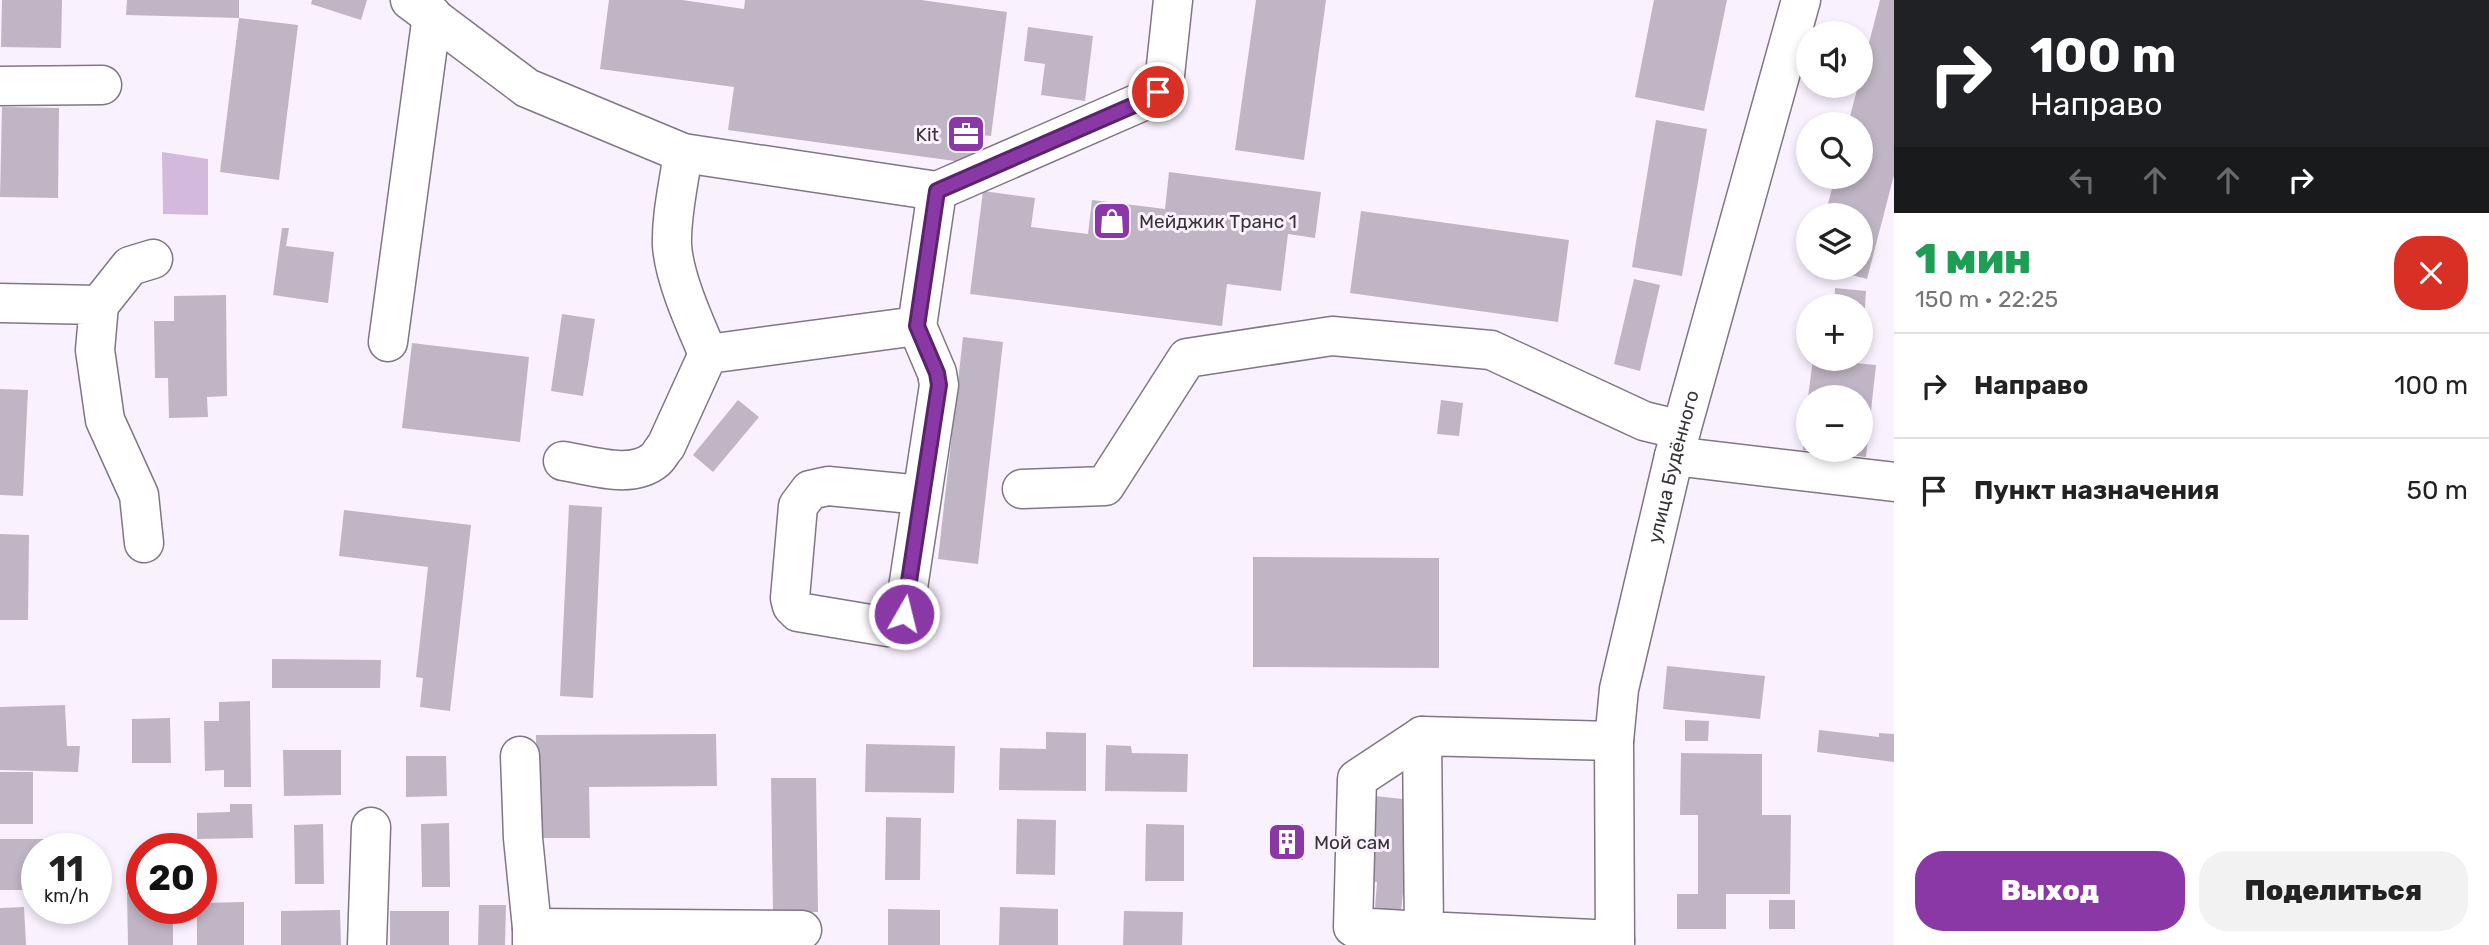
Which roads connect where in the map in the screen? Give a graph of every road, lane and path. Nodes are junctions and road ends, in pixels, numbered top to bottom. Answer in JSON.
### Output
{"nodes":[{"id":1,"x":1173,"y":0,"type":"edge"},
{"id":2,"x":1801,"y":0,"type":"edge"},
{"id":3,"x":421,"y":8,"type":"edge"},
{"id":4,"x":102,"y":85,"type":"dead end"},
{"id":5,"x":0,"y":86,"type":"edge"},
{"id":6,"x":684,"y":153,"type":"junction"},
{"id":7,"x":937,"y":191,"type":"junction"},
{"id":8,"x":153,"y":260,"type":"dead end"},
{"id":9,"x":0,"y":303,"type":"edge"},
{"id":10,"x":99,"y":305,"type":"junction"},
{"id":11,"x":917,"y":326,"type":"junction"},
{"id":12,"x":388,"y":342,"type":"dead end"},
{"id":13,"x":708,"y":354,"type":"junction"},
{"id":14,"x":1677,"y":443,"type":"junction"},
{"id":15,"x":563,"y":461,"type":"dead end"},
{"id":16,"x":1894,"y":482,"type":"edge"},
{"id":17,"x":1022,"y":489,"type":"dead end"},
{"id":18,"x":922,"y":495,"type":"dead end"},
{"id":19,"x":144,"y":543,"type":"dead end"},
{"id":20,"x":1422,"y":736,"type":"junction"},
{"id":21,"x":1615,"y":741,"type":"junction"},
{"id":22,"x":520,"y":756,"type":"dead end"},
{"id":23,"x":371,"y":827,"type":"dead end"},
{"id":24,"x":802,"y":930,"type":"dead end"},
{"id":25,"x":1424,"y":932,"type":"junction"},
{"id":26,"x":532,"y":936,"type":"edge"},
{"id":27,"x":1615,"y":942,"type":"edge"},
{"id":28,"x":367,"y":945,"type":"edge"}],
"edges":[{"from":1,"to":7,"type":"street"},
{"from":2,"to":14,"type":"street","name":"улица Будённого"},
{"from":3,"to":6,"type":"street"},
{"from":3,"to":12,"type":"street"},
{"from":4,"to":5,"type":"street"},
{"from":6,"to":7,"type":"street"},
{"from":6,"to":13,"type":"street"},
{"from":7,"to":11,"type":"street"},
{"from":8,"to":10,"type":"street"},
{"from":9,"to":10,"type":"street"},
{"from":10,"to":19,"type":"street"},
{"from":11,"to":13,"type":"street"},
{"from":11,"to":18,"type":"street"},
{"from":13,"to":15,"type":"street"},
{"from":14,"to":16,"type":"street"},
{"from":14,"to":17,"type":"street"},
{"from":14,"to":21,"type":"street","name":"улица Будённого"},
{"from":20,"to":21,"type":"street"},
{"from":20,"to":25,"type":"street"},
{"from":20,"to":25,"type":"street"},
{"from":21,"to":27,"type":"street","name":"улица Будённого"},
{"from":22,"to":26,"type":"street"},
{"from":23,"to":28,"type":"street"},
{"from":24,"to":26,"type":"street"},
{"from":25,"to":27,"type":"street"}]}
